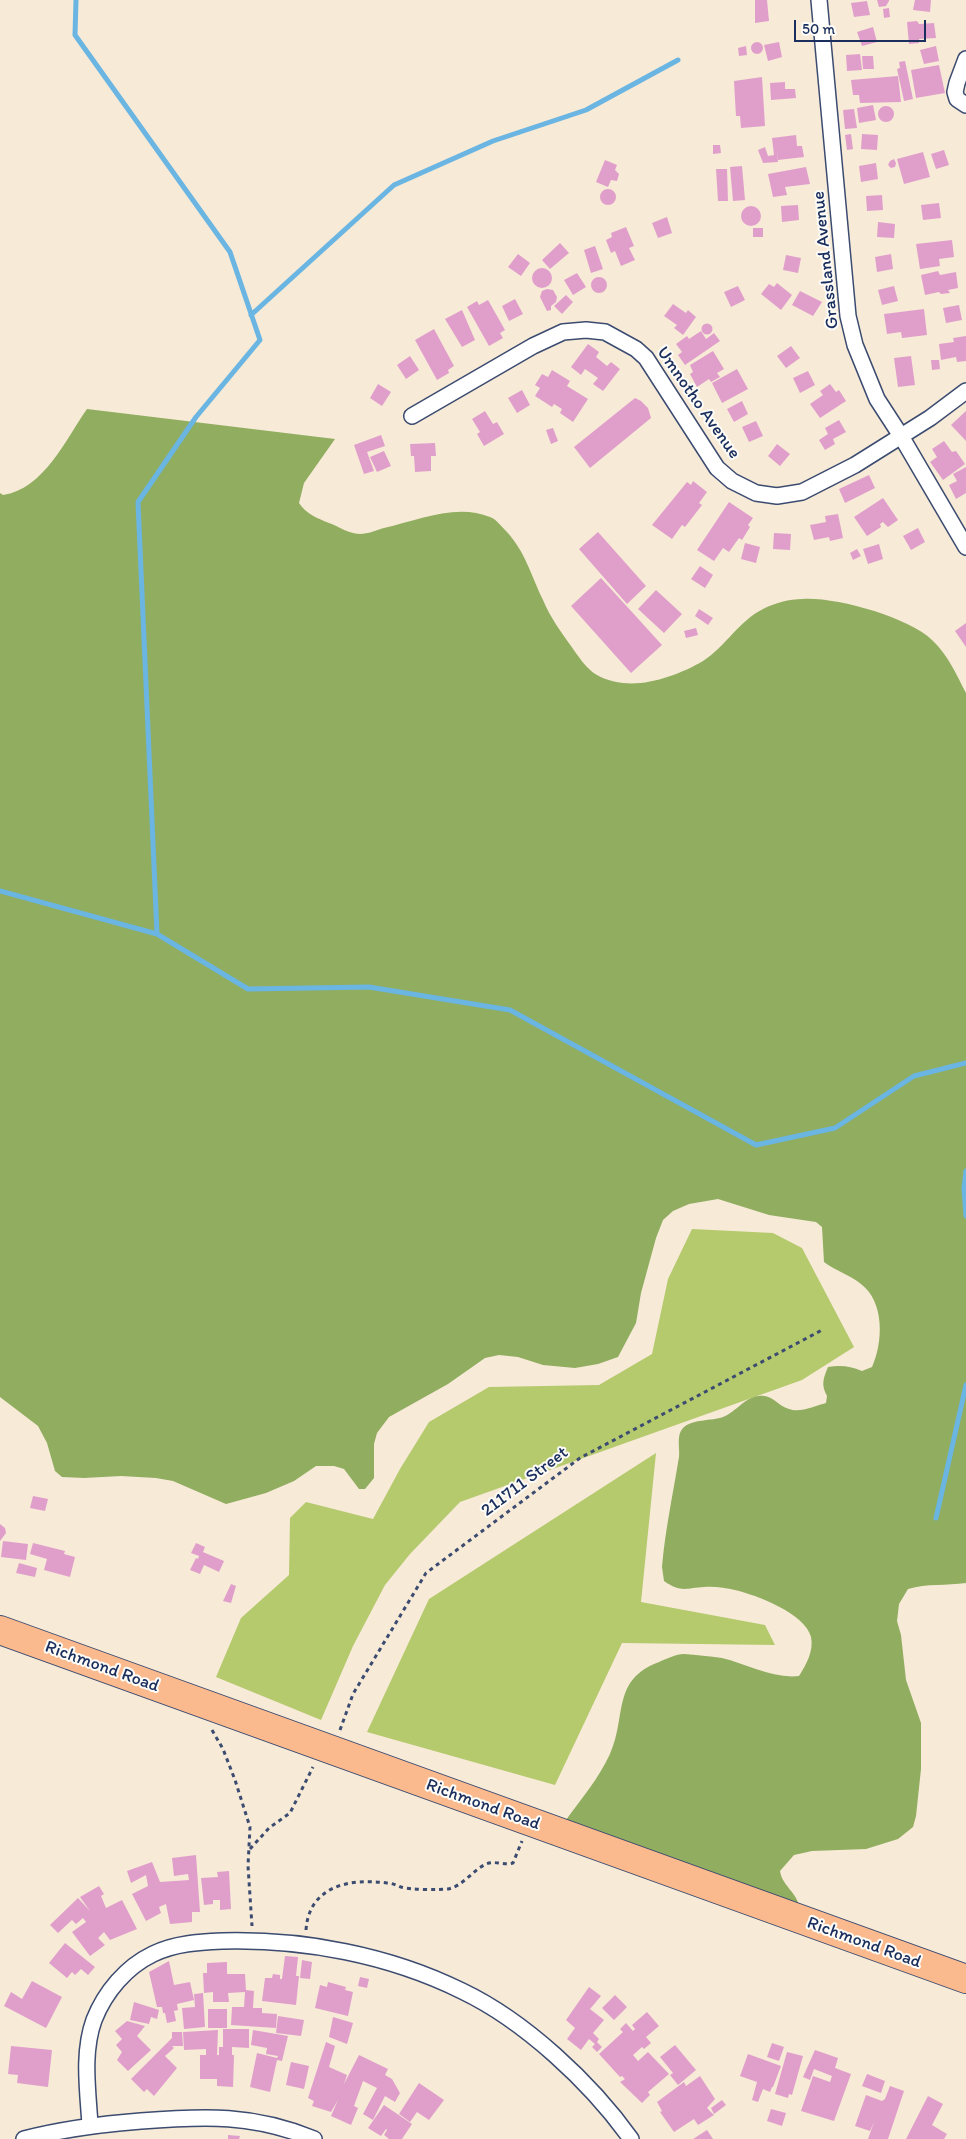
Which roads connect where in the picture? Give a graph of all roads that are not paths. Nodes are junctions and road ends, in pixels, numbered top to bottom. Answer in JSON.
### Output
{"nodes":[{"id":1,"x":819,"y":0,"type":"edge"},
{"id":2,"x":966,"y":58,"type":"edge"},
{"id":3,"x":966,"y":105,"type":"edge"},
{"id":4,"x":966,"y":391,"type":"edge"},
{"id":5,"x":412,"y":416,"type":"dead end"},
{"id":6,"x":901,"y":436,"type":"junction"},
{"id":7,"x":966,"y":547,"type":"edge"},
{"id":8,"x":0,"y":1630,"type":"edge"},
{"id":9,"x":966,"y":1980,"type":"edge"},
{"id":10,"x":90,"y":2125,"type":"junction"},
{"id":11,"x":24,"y":2139,"type":"edge"},
{"id":12,"x":314,"y":2139,"type":"edge"},
{"id":13,"x":631,"y":2139,"type":"edge"}],
"edges":[{"from":1,"to":6,"type":"street","name":"Grassland Avenue"},
{"from":2,"to":3,"type":"street"},
{"from":4,"to":6,"type":"street","name":"Umnotho Avenue"},
{"from":5,"to":6,"type":"street","name":"Umnotho Avenue"},
{"from":6,"to":7,"type":"street","name":"Grassland Avenue"},
{"from":8,"to":9,"type":"highway","name":"Richmond Road"},
{"from":10,"to":11,"type":"street"},
{"from":10,"to":12,"type":"street"},
{"from":10,"to":13,"type":"street"}]}
